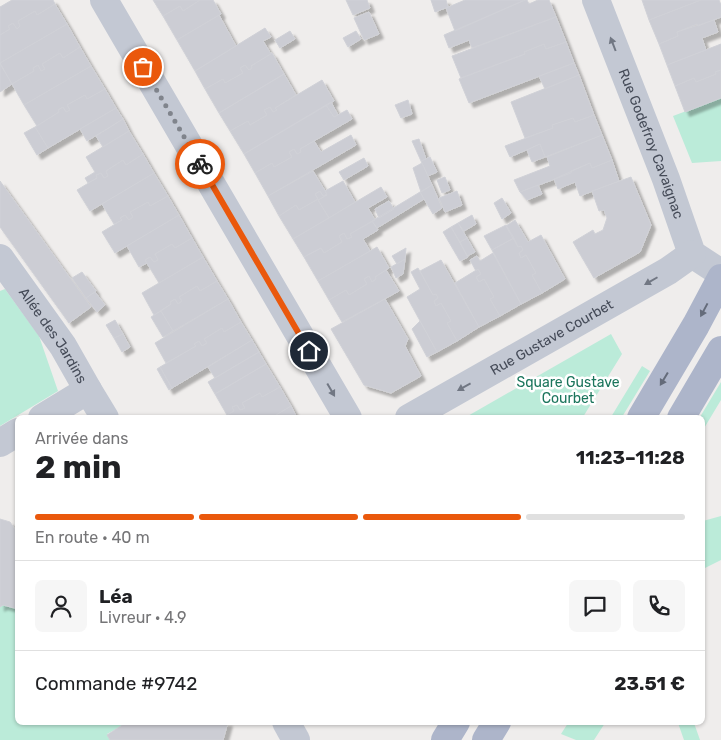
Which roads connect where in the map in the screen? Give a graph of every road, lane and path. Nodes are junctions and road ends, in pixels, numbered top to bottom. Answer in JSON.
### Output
{"nodes":[{"id":1,"x":104,"y":0,"type":"edge"},
{"id":2,"x":596,"y":0,"type":"edge"},
{"id":3,"x":692,"y":254,"type":"junction"},
{"id":4,"x":0,"y":258,"type":"edge"},
{"id":5,"x":721,"y":273,"type":"edge"},
{"id":6,"x":721,"y":278,"type":"edge"},
{"id":7,"x":721,"y":350,"type":"edge"},
{"id":8,"x":88,"y":390,"type":"junction"},
{"id":9,"x":47,"y":415,"type":"edge"},
{"id":10,"x":103,"y":415,"type":"edge"},
{"id":11,"x":346,"y":415,"type":"edge"},
{"id":12,"x":414,"y":415,"type":"edge"},
{"id":13,"x":643,"y":415,"type":"edge"},
{"id":14,"x":683,"y":415,"type":"edge"},
{"id":15,"x":15,"y":434,"type":"edge"},
{"id":16,"x":0,"y":443,"type":"edge"},
{"id":17,"x":288,"y":725,"type":"edge"},
{"id":18,"x":454,"y":725,"type":"edge"},
{"id":19,"x":494,"y":725,"type":"edge"},
{"id":20,"x":296,"y":740,"type":"edge"},
{"id":21,"x":445,"y":740,"type":"edge"},
{"id":22,"x":486,"y":740,"type":"edge"}],
"edges":[{"from":1,"to":11,"type":"street","one_way":true},
{"from":3,"to":2,"type":"street","name":"Rue Godefroy Cavaignac","one_way":true},
{"from":3,"to":5,"type":"street"},
{"from":3,"to":12,"type":"street","name":"Rue Gustave Courbet","one_way":true},
{"from":4,"to":8,"type":"street","name":"Allée des Jardins"},
{"from":6,"to":13,"type":"main road","one_way":true},
{"from":7,"to":14,"type":"main road"},
{"from":8,"to":9,"type":"street"},
{"from":8,"to":10,"type":"street","name":"Allée des Jardins"},
{"from":15,"to":16,"type":"street"},
{"from":17,"to":20,"type":"street"},
{"from":18,"to":21,"type":"main road"},
{"from":19,"to":22,"type":"main road"}]}
